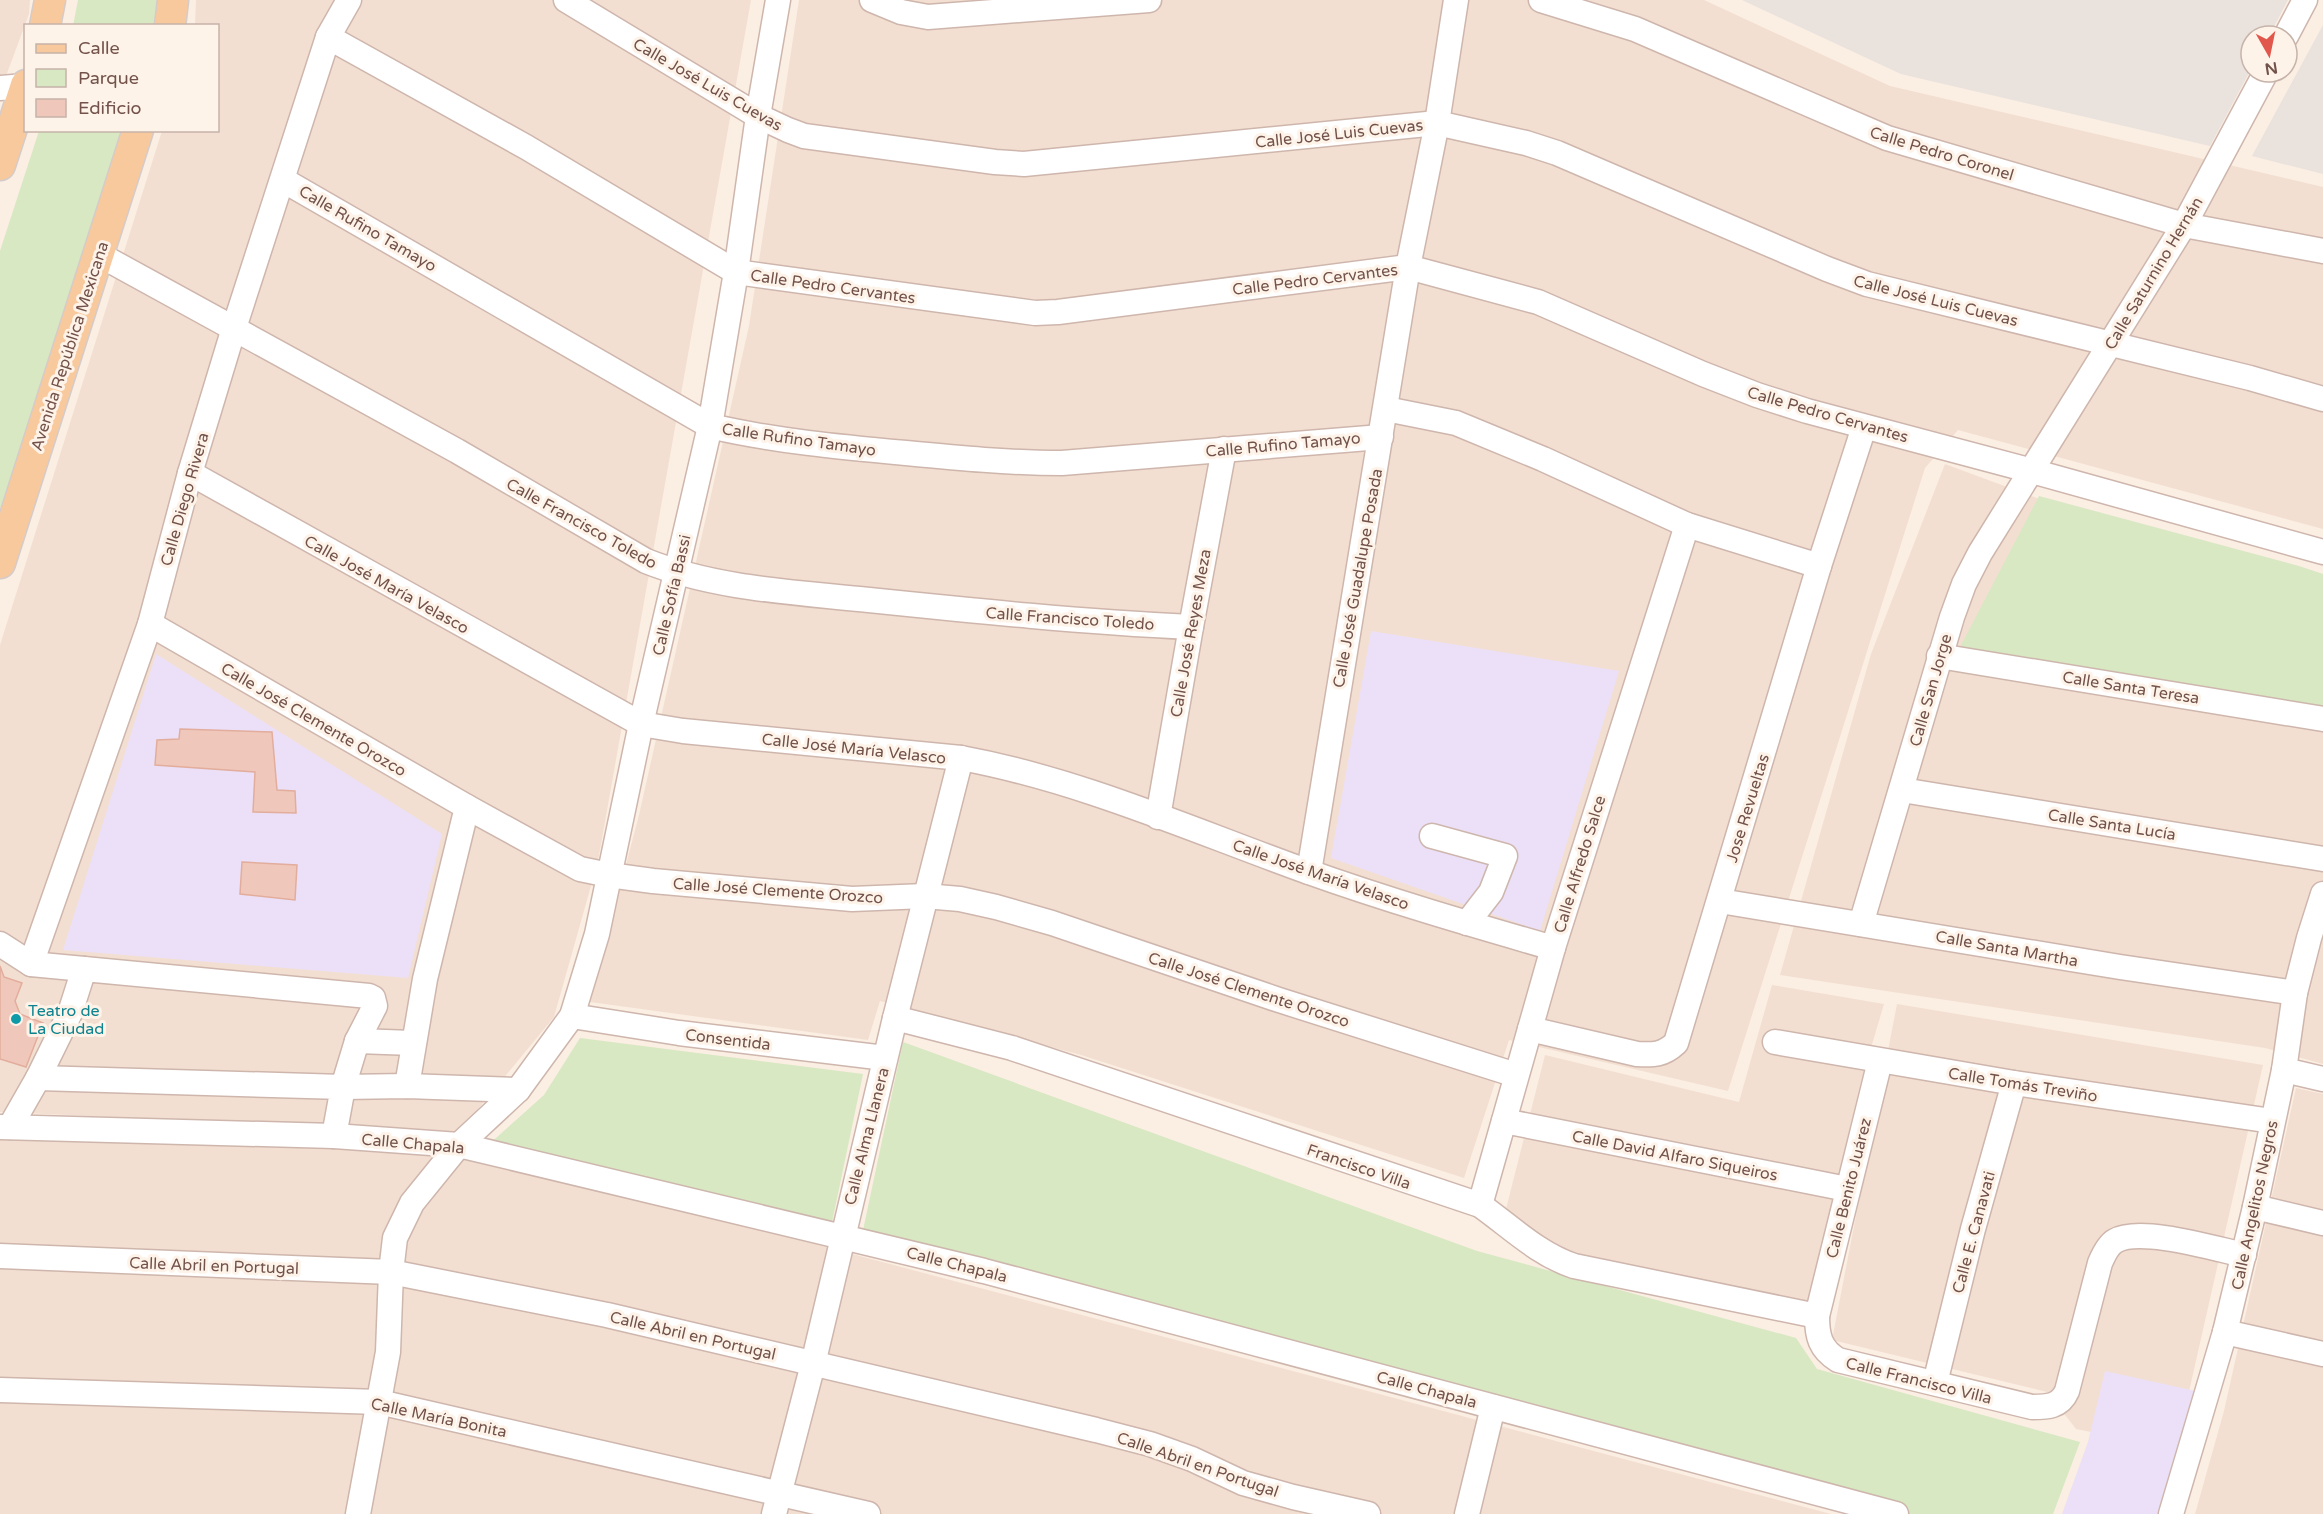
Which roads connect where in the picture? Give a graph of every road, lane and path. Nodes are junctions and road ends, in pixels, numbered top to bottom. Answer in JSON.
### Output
{"nodes":[{"id":1,"x":50,"y":0,"type":"edge"},
{"id":2,"x":173,"y":0,"type":"edge"},
{"id":3,"x":566,"y":0,"type":"edge"},
{"id":4,"x":778,"y":0,"type":"edge"},
{"id":5,"x":872,"y":0,"type":"edge"},
{"id":6,"x":1149,"y":0,"type":"edge"},
{"id":7,"x":1456,"y":0,"type":"edge"},
{"id":8,"x":1541,"y":0,"type":"edge"},
{"id":9,"x":2305,"y":0,"type":"edge"},
{"id":10,"x":336,"y":14,"type":"edge"},
{"id":11,"x":45,"y":24,"type":"edge"},
{"id":12,"x":170,"y":24,"type":"edge"},
{"id":13,"x":2292,"y":24,"type":"edge"},
{"id":14,"x":2260,"y":84,"type":"edge"},
{"id":15,"x":24,"y":85,"type":"edge"},
{"id":16,"x":0,"y":88,"type":"edge"},
{"id":17,"x":24,"y":88,"type":"edge"},
{"id":18,"x":758,"y":116,"type":"junction"},
{"id":19,"x":1437,"y":123,"type":"junction"},
{"id":20,"x":137,"y":132,"type":"edge"},
{"id":21,"x":0,"y":165,"type":"edge"},
{"id":22,"x":283,"y":180,"type":"junction"},
{"id":23,"x":2184,"y":225,"type":"junction"},
{"id":24,"x":2323,"y":251,"type":"edge"},
{"id":25,"x":98,"y":254,"type":"junction"},
{"id":26,"x":1408,"y":267,"type":"junction"},
{"id":27,"x":736,"y":272,"type":"junction"},
{"id":28,"x":234,"y":328,"type":"junction"},
{"id":29,"x":2111,"y":344,"type":"junction"},
{"id":30,"x":2323,"y":399,"type":"edge"},
{"id":31,"x":1386,"y":409,"type":"junction"},
{"id":32,"x":710,"y":426,"type":"junction"},
{"id":33,"x":1864,"y":427,"type":"junction"},
{"id":34,"x":1380,"y":437,"type":"junction"},
{"id":35,"x":1224,"y":449,"type":"junction"},
{"id":36,"x":2032,"y":471,"type":"junction"},
{"id":37,"x":190,"y":473,"type":"junction"},
{"id":38,"x":1687,"y":525,"type":"junction"},
{"id":39,"x":2323,"y":552,"type":"edge"},
{"id":40,"x":0,"y":563,"type":"edge"},
{"id":41,"x":1819,"y":566,"type":"junction"},
{"id":42,"x":675,"y":573,"type":"junction"},
{"id":43,"x":150,"y":624,"type":"junction"},
{"id":44,"x":1191,"y":627,"type":"junction"},
{"id":45,"x":1940,"y":656,"type":"junction"},
{"id":46,"x":2323,"y":719,"type":"edge"},
{"id":47,"x":641,"y":724,"type":"junction"},
{"id":48,"x":961,"y":758,"type":"junction"},
{"id":49,"x":1902,"y":790,"type":"junction"},
{"id":50,"x":467,"y":807,"type":"junction"},
{"id":51,"x":1158,"y":817,"type":"junction"},
{"id":52,"x":1432,"y":836,"type":"dead end"},
{"id":53,"x":2323,"y":859,"type":"edge"},
{"id":54,"x":1309,"y":872,"type":"junction"},
{"id":55,"x":609,"y":875,"type":"junction"},
{"id":56,"x":2323,"y":894,"type":"edge"},
{"id":57,"x":925,"y":896,"type":"junction"},
{"id":58,"x":1720,"y":901,"type":"junction"},
{"id":59,"x":1467,"y":923,"type":"junction"},
{"id":60,"x":1861,"y":924,"type":"junction"},
{"id":61,"x":2316,"y":939,"type":"edge"},
{"id":62,"x":0,"y":944,"type":"edge"},
{"id":63,"x":1553,"y":948,"type":"junction"},
{"id":64,"x":31,"y":964,"type":"junction"},
{"id":65,"x":84,"y":969,"type":"junction"},
{"id":66,"x":2295,"y":993,"type":"junction"},
{"id":67,"x":572,"y":1016,"type":"junction"},
{"id":68,"x":895,"y":1018,"type":"junction"},
{"id":69,"x":1530,"y":1029,"type":"junction"},
{"id":70,"x":357,"y":1041,"type":"junction"},
{"id":71,"x":1774,"y":1042,"type":"dead end"},
{"id":72,"x":413,"y":1043,"type":"junction"},
{"id":73,"x":885,"y":1058,"type":"junction"},
{"id":74,"x":1880,"y":1061,"type":"junction"},
{"id":75,"x":2284,"y":1070,"type":"junction"},
{"id":76,"x":1516,"y":1075,"type":"junction"},
{"id":77,"x":38,"y":1078,"type":"junction"},
{"id":78,"x":2323,"y":1080,"type":"edge"},
{"id":79,"x":2014,"y":1083,"type":"junction"},
{"id":80,"x":407,"y":1086,"type":"junction"},
{"id":81,"x":343,"y":1087,"type":"junction"},
{"id":82,"x":518,"y":1089,"type":"junction"},
{"id":83,"x":2272,"y":1120,"type":"junction"},
{"id":84,"x":1504,"y":1121,"type":"junction"},
{"id":85,"x":5,"y":1127,"type":"edge"},
{"id":86,"x":334,"y":1136,"type":"junction"},
{"id":87,"x":459,"y":1145,"type":"junction"},
{"id":88,"x":1847,"y":1189,"type":"junction"},
{"id":89,"x":1480,"y":1205,"type":"junction"},
{"id":90,"x":2255,"y":1207,"type":"junction"},
{"id":91,"x":2323,"y":1223,"type":"edge"},
{"id":92,"x":842,"y":1235,"type":"junction"},
{"id":93,"x":2244,"y":1255,"type":"junction"},
{"id":94,"x":0,"y":1256,"type":"edge"},
{"id":95,"x":392,"y":1272,"type":"junction"},
{"id":96,"x":1817,"y":1316,"type":"junction"},
{"id":97,"x":2225,"y":1332,"type":"junction"},
{"id":98,"x":2323,"y":1354,"type":"edge"},
{"id":99,"x":813,"y":1364,"type":"junction"},
{"id":100,"x":1935,"y":1383,"type":"junction"},
{"id":101,"x":0,"y":1390,"type":"edge"},
{"id":102,"x":379,"y":1402,"type":"junction"},
{"id":103,"x":1493,"y":1407,"type":"junction"},
{"id":104,"x":777,"y":1504,"type":"edge"},
{"id":105,"x":358,"y":1514,"type":"edge"},
{"id":106,"x":868,"y":1514,"type":"edge"},
{"id":107,"x":1368,"y":1514,"type":"edge"},
{"id":108,"x":1467,"y":1514,"type":"edge"},
{"id":109,"x":1896,"y":1514,"type":"edge"},
{"id":110,"x":2171,"y":1514,"type":"edge"}],
"edges":[{"from":1,"to":11,"type":"main road"},
{"from":2,"to":12,"type":"main road"},
{"from":3,"to":18,"type":"street","name":"Calle José Luis Cuevas"},
{"from":4,"to":18,"type":"street","name":"Calle Sofía Bassi"},
{"from":5,"to":6,"type":"street"},
{"from":7,"to":19,"type":"street","name":"Calle José Guadalupe Posada"},
{"from":8,"to":23,"type":"street","name":"Calle Pedro Coronel"},
{"from":9,"to":13,"type":"street"},
{"from":10,"to":22,"type":"street","name":"Calle Diego Rivera"},
{"from":10,"to":27,"type":"street","name":"Calle Pedro Cervantes"},
{"from":14,"to":23,"type":"street","name":"Calle Saturnino Hernán"},
{"from":15,"to":16,"type":"street"},
{"from":17,"to":21,"type":"main road"},
{"from":18,"to":19,"type":"street","name":"Calle José Luis Cuevas"},
{"from":18,"to":27,"type":"street","name":"Calle Sofía Bassi"},
{"from":19,"to":26,"type":"street","name":"Calle José Guadalupe Posada"},
{"from":19,"to":29,"type":"street","name":"Calle José Luis Cuevas"},
{"from":20,"to":25,"type":"main road","name":"Avenida República Mexicana"},
{"from":22,"to":28,"type":"street","name":"Calle Diego Rivera"},
{"from":22,"to":32,"type":"street","name":"Calle Rufino Tamayo"},
{"from":23,"to":24,"type":"street","name":"Calle Pedro Coronel"},
{"from":23,"to":29,"type":"street","name":"Calle Saturnino Hernán"},
{"from":25,"to":28,"type":"street","name":"Calle Francisco Toledo"},
{"from":25,"to":40,"type":"main road","name":"Avenida República Mexicana"},
{"from":26,"to":27,"type":"street","name":"Calle Pedro Cervantes"},
{"from":26,"to":31,"type":"street","name":"Calle José Guadalupe Posada"},
{"from":26,"to":33,"type":"street","name":"Calle Pedro Cervantes"},
{"from":27,"to":32,"type":"street","name":"Calle Sofía Bassi"},
{"from":28,"to":37,"type":"street","name":"Calle Diego Rivera"},
{"from":28,"to":42,"type":"street","name":"Calle Francisco Toledo"},
{"from":29,"to":30,"type":"street","name":"Calle José Luis Cuevas"},
{"from":29,"to":36,"type":"street","name":"Calle Saturnino Hernán"},
{"from":31,"to":34,"type":"street","name":"Calle José Guadalupe Posada"},
{"from":31,"to":38,"type":"street"},
{"from":32,"to":35,"type":"street","name":"Calle Rufino Tamayo"},
{"from":32,"to":42,"type":"street","name":"Calle Sofía Bassi"},
{"from":33,"to":36,"type":"street","name":"Calle Pedro Cervantes"},
{"from":33,"to":41,"type":"street","name":"Jose Revueltas"},
{"from":34,"to":35,"type":"street","name":"Calle Rufino Tamayo"},
{"from":34,"to":54,"type":"street","name":"Calle José Guadalupe Posada"},
{"from":35,"to":44,"type":"street","name":"Calle José Reyes Meza"},
{"from":36,"to":39,"type":"street","name":"Calle Pedro Cervantes"},
{"from":36,"to":45,"type":"street","name":"Calle San Jorge"},
{"from":37,"to":43,"type":"street","name":"Calle Diego Rivera"},
{"from":37,"to":47,"type":"street","name":"Calle José María Velasco"},
{"from":38,"to":41,"type":"street"},
{"from":38,"to":63,"type":"street","name":"Calle Alfredo Salce"},
{"from":41,"to":58,"type":"street","name":"Jose Revueltas"},
{"from":42,"to":44,"type":"street","name":"Calle Francisco Toledo"},
{"from":42,"to":47,"type":"street","name":"Calle Sofía Bassi"},
{"from":43,"to":50,"type":"street","name":"Calle José Clemente Orozco"},
{"from":43,"to":64,"type":"street","name":"Calle Diego Rivera"},
{"from":44,"to":51,"type":"street","name":"Calle José Reyes Meza"},
{"from":45,"to":46,"type":"street","name":"Calle Santa Teresa"},
{"from":45,"to":49,"type":"street","name":"Calle San Jorge"},
{"from":47,"to":48,"type":"street","name":"Calle José María Velasco"},
{"from":47,"to":55,"type":"street","name":"Calle Sofía Bassi"},
{"from":48,"to":51,"type":"street","name":"Calle José María Velasco"},
{"from":48,"to":57,"type":"street","name":"Calle Alma Llanera"},
{"from":49,"to":53,"type":"street","name":"Calle Santa Lucía"},
{"from":49,"to":60,"type":"street","name":"Calle San Jorge"},
{"from":50,"to":55,"type":"street","name":"Calle José Clemente Orozco"},
{"from":50,"to":72,"type":"street"},
{"from":51,"to":54,"type":"street","name":"Calle José María Velasco"},
{"from":52,"to":59,"type":"street"},
{"from":54,"to":59,"type":"street","name":"Calle José María Velasco"},
{"from":55,"to":57,"type":"street","name":"Calle José Clemente Orozco"},
{"from":55,"to":67,"type":"street","name":"Calle Sofía Bassi"},
{"from":56,"to":61,"type":"street","name":"Calle Angelitos Negros"},
{"from":57,"to":68,"type":"street","name":"Calle Alma Llanera"},
{"from":57,"to":76,"type":"street","name":"Calle José Clemente Orozco"},
{"from":58,"to":60,"type":"street","name":"Calle Santa Martha"},
{"from":58,"to":69,"type":"street","name":"Jose Revueltas"},
{"from":59,"to":63,"type":"street","name":"Calle José María Velasco"},
{"from":60,"to":66,"type":"street","name":"Calle Santa Martha"},
{"from":61,"to":66,"type":"street","name":"Calle Angelitos Negros"},
{"from":62,"to":64,"type":"street"},
{"from":63,"to":69,"type":"street","name":"Calle Alfredo Salce"},
{"from":64,"to":65,"type":"street"},
{"from":65,"to":70,"type":"street"},
{"from":65,"to":77,"type":"street"},
{"from":66,"to":75,"type":"street","name":"Calle Angelitos Negros"},
{"from":67,"to":73,"type":"street","name":"Consentida"},
{"from":67,"to":82,"type":"street","name":"Calle Sofía Bassi"},
{"from":68,"to":73,"type":"street","name":"Calle Alma Llanera"},
{"from":68,"to":89,"type":"street","name":"Francisco Villa"},
{"from":69,"to":76,"type":"street","name":"Calle Alfredo Salce"},
{"from":70,"to":72,"type":"street"},
{"from":70,"to":81,"type":"street"},
{"from":71,"to":74,"type":"street","name":"Calle Tomás Treviño"},
{"from":72,"to":80,"type":"street"},
{"from":73,"to":92,"type":"street","name":"Calle Alma Llanera"},
{"from":74,"to":79,"type":"street","name":"Calle Tomás Treviño"},
{"from":74,"to":88,"type":"street","name":"Calle Benito Juárez"},
{"from":75,"to":78,"type":"street"},
{"from":75,"to":83,"type":"street","name":"Calle Angelitos Negros"},
{"from":76,"to":84,"type":"street","name":"Calle Alfredo Salce"},
{"from":77,"to":81,"type":"street"},
{"from":77,"to":85,"type":"street"},
{"from":79,"to":83,"type":"street","name":"Calle Tomás Treviño"},
{"from":79,"to":100,"type":"street","name":"Calle E. Canavati"},
{"from":80,"to":81,"type":"street"},
{"from":80,"to":82,"type":"street"},
{"from":81,"to":86,"type":"street"},
{"from":82,"to":87,"type":"street","name":"Calle Sofía Bassi"},
{"from":83,"to":90,"type":"street","name":"Calle Angelitos Negros"},
{"from":84,"to":88,"type":"street","name":"Calle David Alfaro Siqueiros"},
{"from":84,"to":89,"type":"street","name":"Calle Alfredo Salce"},
{"from":85,"to":86,"type":"street","name":"Calle Chapala"},
{"from":86,"to":87,"type":"street","name":"Calle Chapala"},
{"from":87,"to":92,"type":"street","name":"Calle Chapala"},
{"from":87,"to":95,"type":"street","name":"Calle Sofía Bassi"},
{"from":88,"to":96,"type":"street","name":"Calle Benito Juárez"},
{"from":89,"to":96,"type":"street","name":"Francisco Villa"},
{"from":90,"to":91,"type":"street"},
{"from":90,"to":93,"type":"street","name":"Calle Angelitos Negros"},
{"from":92,"to":99,"type":"street","name":"Calle Alma Llanera"},
{"from":92,"to":103,"type":"street","name":"Calle Chapala"},
{"from":93,"to":97,"type":"street","name":"Calle Angelitos Negros"},
{"from":93,"to":100,"type":"street","name":"Calle Francisco Villa"},
{"from":94,"to":95,"type":"street","name":"Calle Abril en Portugal"},
{"from":95,"to":99,"type":"street","name":"Calle Abril en Portugal"},
{"from":95,"to":102,"type":"street","name":"Calle Sofía Bassi"},
{"from":96,"to":100,"type":"street","name":"Calle Francisco Villa"},
{"from":97,"to":98,"type":"street"},
{"from":97,"to":110,"type":"street","name":"Calle Angelitos Negros"},
{"from":99,"to":104,"type":"street","name":"Calle Alma Llanera"},
{"from":99,"to":107,"type":"street","name":"Calle Abril en Portugal"},
{"from":101,"to":102,"type":"street","name":"Calle María Bonita"},
{"from":102,"to":104,"type":"street","name":"Calle María Bonita"},
{"from":102,"to":105,"type":"street","name":"Calle Sofía Bassi"},
{"from":103,"to":108,"type":"street"},
{"from":103,"to":109,"type":"street","name":"Calle Chapala"},
{"from":104,"to":106,"type":"street","name":"Calle María Bonita"}]}
